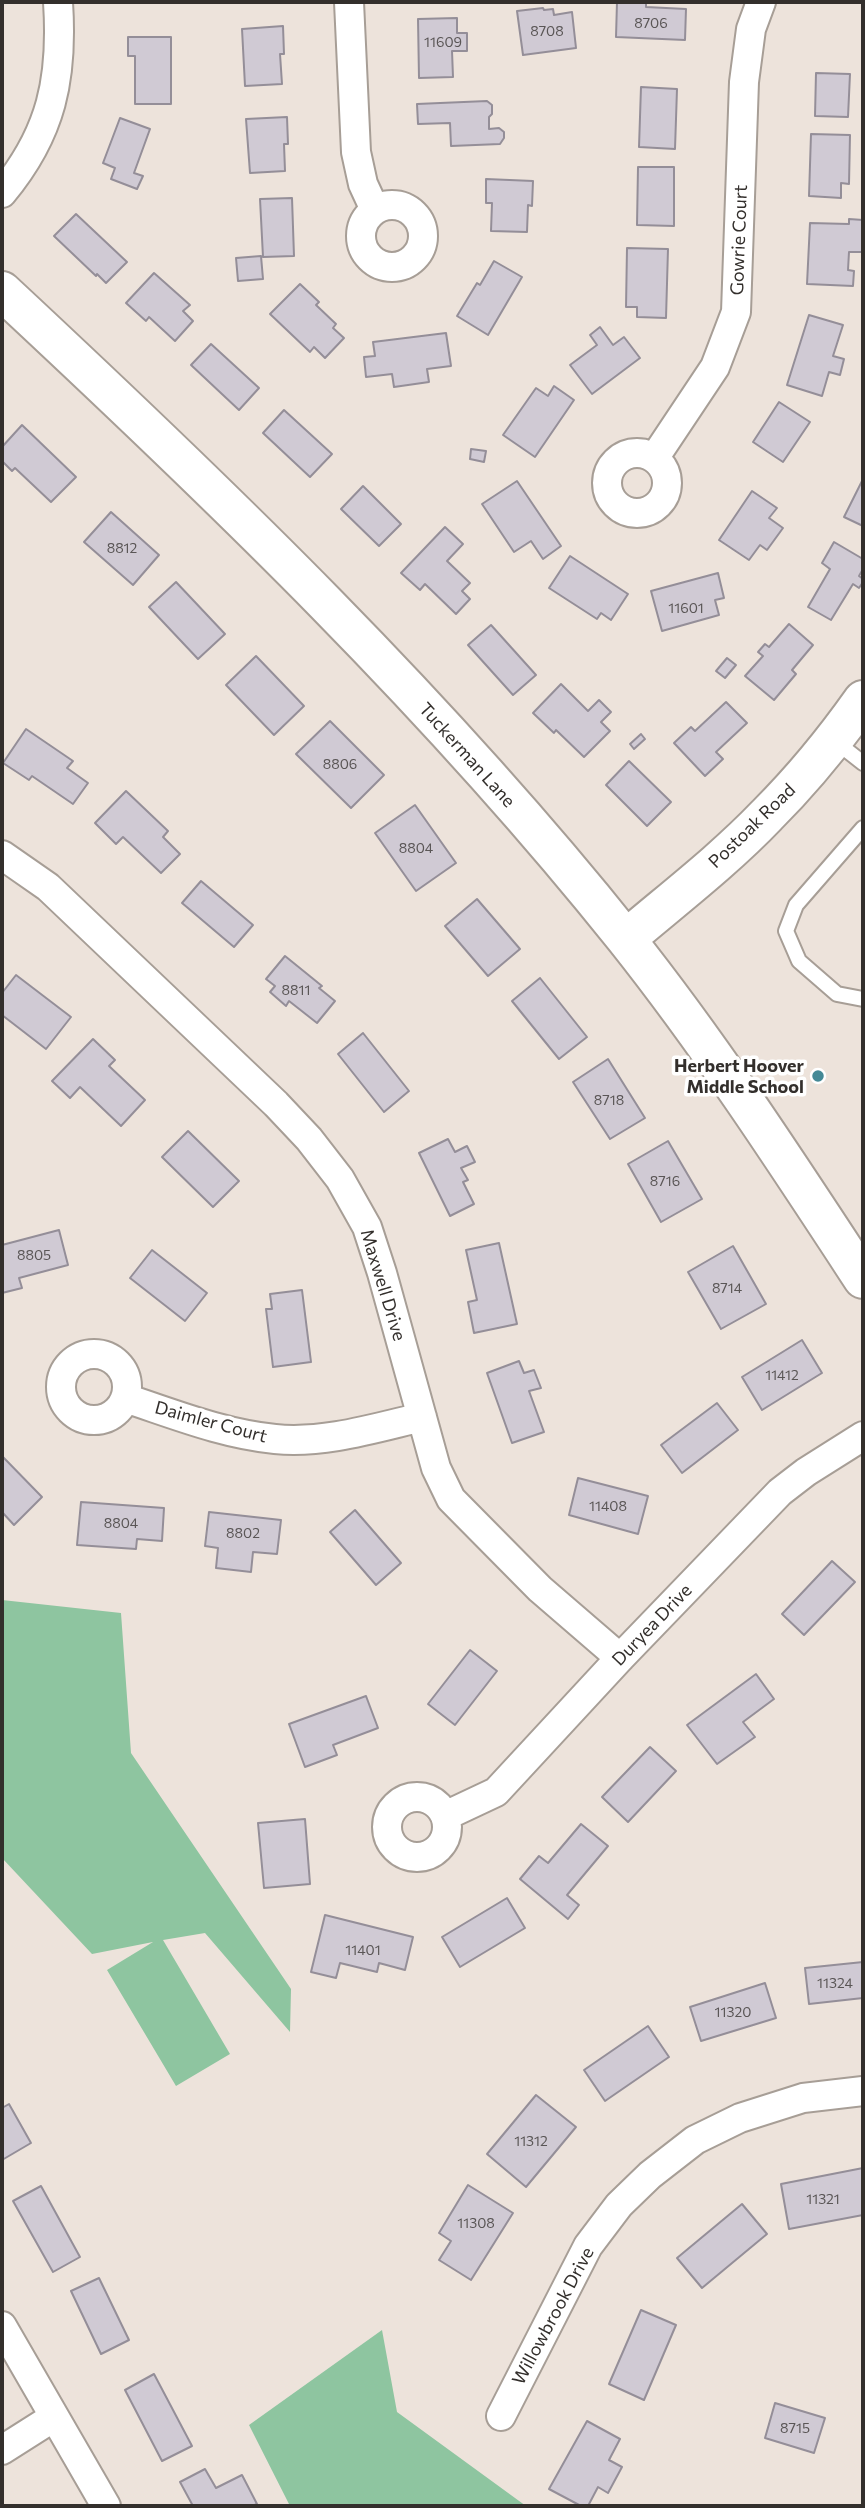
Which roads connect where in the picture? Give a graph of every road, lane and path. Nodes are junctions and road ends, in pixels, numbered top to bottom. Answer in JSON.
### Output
{"nodes":[{"id":1,"x":58,"y":2,"type":"edge"},
{"id":2,"x":349,"y":2,"type":"edge"},
{"id":3,"x":761,"y":2,"type":"edge"},
{"id":4,"x":2,"y":193,"type":"edge"},
{"id":5,"x":375,"y":210,"type":"dead end"},
{"id":6,"x":2,"y":291,"type":"edge"},
{"id":7,"x":655,"y":457,"type":"dead end"},
{"id":8,"x":863,"y":700,"type":"edge"},
{"id":9,"x":849,"y":751,"type":"edge"},
{"id":10,"x":863,"y":828,"type":"edge"},
{"id":11,"x":2,"y":855,"type":"edge"},
{"id":12,"x":626,"y":939,"type":"junction"},
{"id":13,"x":863,"y":999,"type":"edge"},
{"id":14,"x":863,"y":1279,"type":"edge"},
{"id":15,"x":125,"y":1398,"type":"dead end"},
{"id":16,"x":422,"y":1417,"type":"junction"},
{"id":17,"x":863,"y":1436,"type":"edge"},
{"id":18,"x":620,"y":1658,"type":"junction"},
{"id":19,"x":445,"y":1816,"type":"dead end"},
{"id":20,"x":863,"y":2091,"type":"edge"},
{"id":21,"x":2,"y":2326,"type":"edge"},
{"id":22,"x":501,"y":2416,"type":"dead end"},
{"id":23,"x":54,"y":2417,"type":"junction"},
{"id":24,"x":2,"y":2450,"type":"edge"},
{"id":25,"x":106,"y":2506,"type":"edge"}],
"edges":[{"from":1,"to":4,"type":"street"},
{"from":2,"to":5,"type":"street"},
{"from":3,"to":7,"type":"street","name":"Gowrie Court"},
{"from":6,"to":12,"type":"main road","name":"Tuckerman Lane"},
{"from":8,"to":9,"type":"main road","name":"Postoak Road"},
{"from":9,"to":12,"type":"main road","name":"Postoak Road"},
{"from":10,"to":13,"type":"lane"},
{"from":11,"to":16,"type":"street","name":"Maxwell Drive"},
{"from":12,"to":14,"type":"main road","name":"Tuckerman Lane"},
{"from":15,"to":16,"type":"street","name":"Daimler Court"},
{"from":16,"to":18,"type":"street","name":"Maxwell Drive"},
{"from":17,"to":18,"type":"street","name":"Duryea Drive"},
{"from":18,"to":19,"type":"street","name":"Duryea Drive"},
{"from":20,"to":22,"type":"street","name":"Willowbrook Drive"},
{"from":21,"to":23,"type":"street"},
{"from":23,"to":24,"type":"street"},
{"from":23,"to":25,"type":"street"}]}
